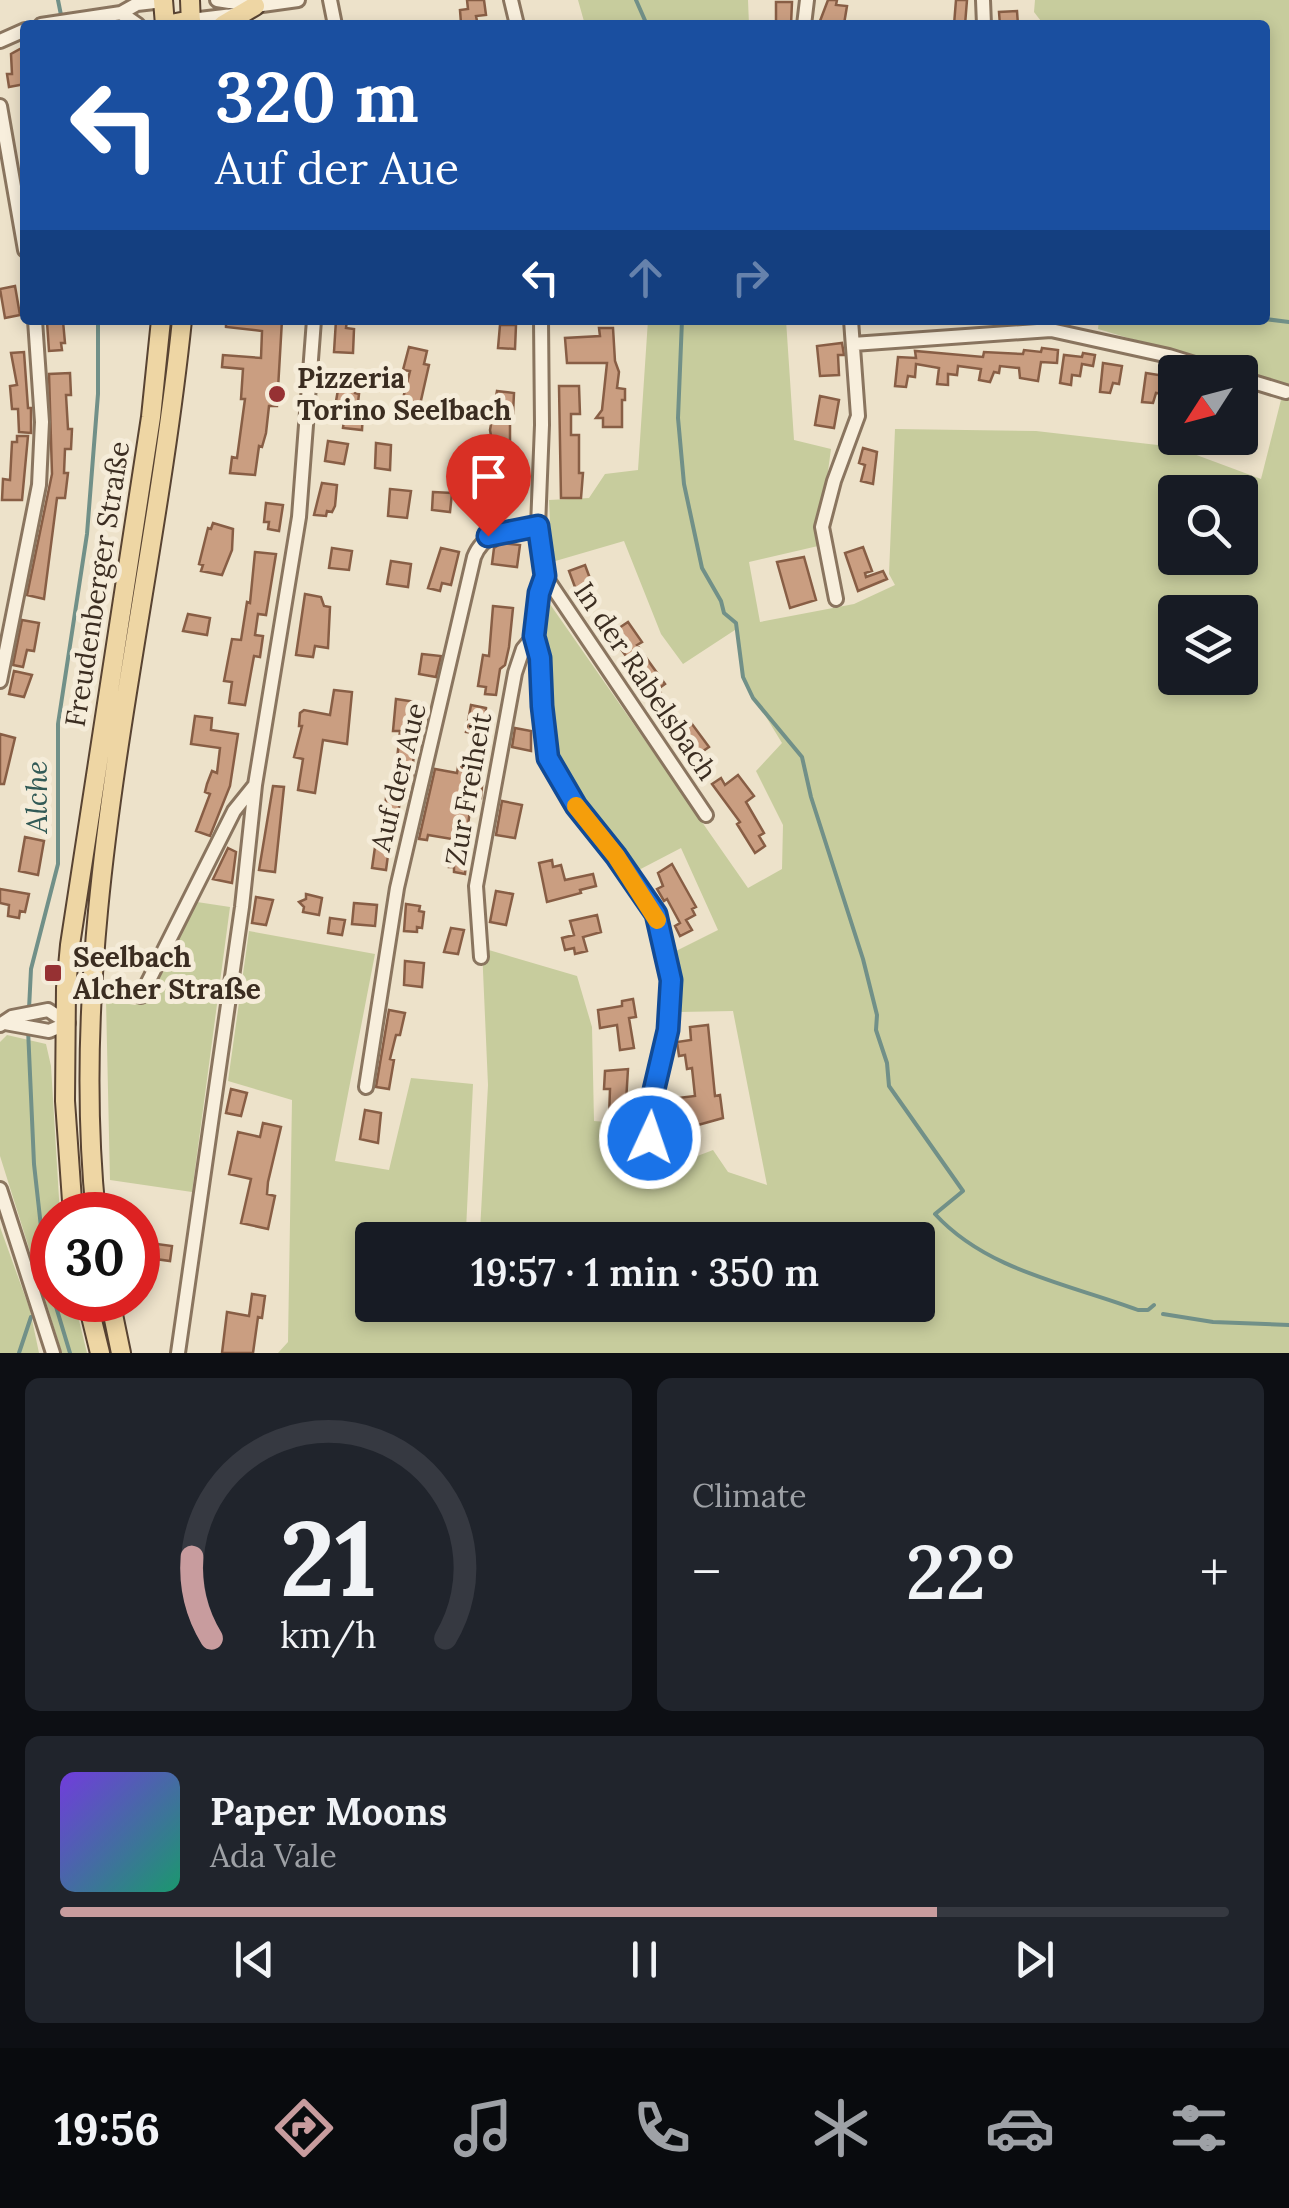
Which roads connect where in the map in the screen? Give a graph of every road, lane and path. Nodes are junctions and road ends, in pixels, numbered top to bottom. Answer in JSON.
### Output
{"nodes":[{"id":1,"x":177,"y":0,"type":"edge"},
{"id":2,"x":217,"y":0,"type":"edge"},
{"id":3,"x":298,"y":0,"type":"edge"},
{"id":4,"x":163,"y":1,"type":"edge"},
{"id":5,"x":121,"y":14,"type":"junction"},
{"id":6,"x":238,"y":15,"type":"edge"},
{"id":7,"x":70,"y":20,"type":"edge"},
{"id":8,"x":130,"y":20,"type":"edge"},
{"id":9,"x":209,"y":20,"type":"edge"},
{"id":10,"x":0,"y":106,"type":"edge"},
{"id":11,"x":20,"y":221,"type":"edge"},
{"id":12,"x":36,"y":325,"type":"edge"},
{"id":13,"x":160,"y":325,"type":"edge"},
{"id":14,"x":181,"y":325,"type":"edge"},
{"id":15,"x":314,"y":325,"type":"edge"},
{"id":16,"x":541,"y":325,"type":"edge"},
{"id":17,"x":851,"y":325,"type":"edge"},
{"id":18,"x":853,"y":344,"type":"junction"},
{"id":19,"x":1164,"y":355,"type":"edge"},
{"id":20,"x":1258,"y":383,"type":"edge"},
{"id":21,"x":1286,"y":392,"type":"dead end"},
{"id":22,"x":538,"y":526,"type":"junction"},
{"id":23,"x":545,"y":576,"type":"junction"},
{"id":24,"x":836,"y":599,"type":"dead end"},
{"id":25,"x":534,"y":636,"type":"junction"},
{"id":26,"x":0,"y":681,"type":"edge"},
{"id":27,"x":255,"y":785,"type":"junction"},
{"id":28,"x":706,"y":815,"type":"dead end"},
{"id":29,"x":481,"y":957,"type":"dead end"},
{"id":30,"x":141,"y":996,"type":"dead end"},
{"id":31,"x":8,"y":1023,"type":"edge"},
{"id":32,"x":68,"y":1024,"type":"junction"},
{"id":33,"x":88,"y":1024,"type":"junction"},
{"id":34,"x":366,"y":1087,"type":"dead end"},
{"id":35,"x":650,"y":1138,"type":"dead end"},
{"id":36,"x":0,"y":1189,"type":"edge"},
{"id":37,"x":71,"y":1192,"type":"edge"},
{"id":38,"x":94,"y":1192,"type":"edge"},
{"id":39,"x":93,"y":1322,"type":"edge"},
{"id":40,"x":115,"y":1322,"type":"edge"},
{"id":41,"x":53,"y":1353,"type":"edge"},
{"id":42,"x":100,"y":1353,"type":"edge"},
{"id":43,"x":122,"y":1353,"type":"edge"},
{"id":44,"x":178,"y":1353,"type":"edge"}],
"edges":[{"from":1,"to":4,"type":"main road"},
{"from":2,"to":6,"type":"street"},
{"from":3,"to":6,"type":"street"},
{"from":4,"to":5,"type":"street"},
{"from":5,"to":7,"type":"street"},
{"from":5,"to":8,"type":"street"},
{"from":6,"to":9,"type":"street"},
{"from":10,"to":11,"type":"street"},
{"from":12,"to":26,"type":"street"},
{"from":13,"to":32,"type":"main road","name":"Freudenberger Straße"},
{"from":14,"to":33,"type":"main road","name":"Freudenberger Straße"},
{"from":15,"to":27,"type":"street"},
{"from":16,"to":22,"type":"street"},
{"from":17,"to":18,"type":"street"},
{"from":18,"to":19,"type":"street"},
{"from":18,"to":24,"type":"street"},
{"from":20,"to":21,"type":"street"},
{"from":22,"to":23,"type":"street"},
{"from":22,"to":34,"type":"street","name":"Auf der Aue"},
{"from":23,"to":25,"type":"street"},
{"from":23,"to":28,"type":"street","name":"In der Rabelsbach"},
{"from":25,"to":29,"type":"street","name":"Zur Freiheit"},
{"from":25,"to":35,"type":"street"},
{"from":27,"to":30,"type":"street"},
{"from":27,"to":44,"type":"street"},
{"from":31,"to":32,"type":"street"},
{"from":31,"to":32,"type":"street"},
{"from":32,"to":33,"type":"main road"},
{"from":32,"to":37,"type":"main road","name":"Freudenberger Straße"},
{"from":33,"to":38,"type":"main road","name":"Freudenberger Straße"},
{"from":36,"to":41,"type":"street"},
{"from":39,"to":42,"type":"main road"},
{"from":40,"to":43,"type":"main road"}]}
